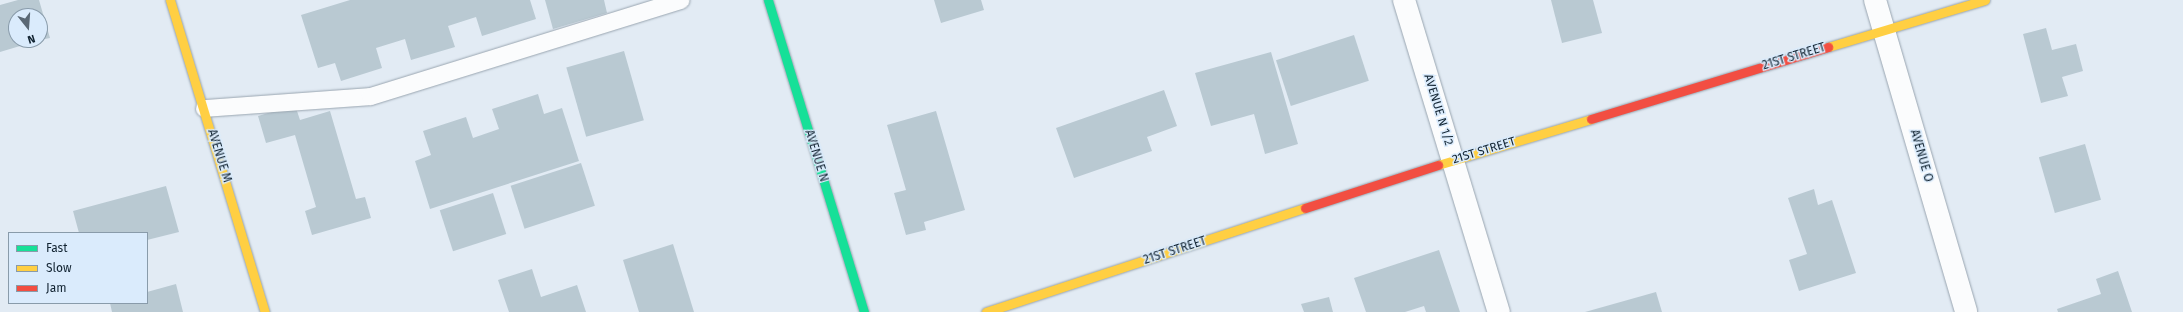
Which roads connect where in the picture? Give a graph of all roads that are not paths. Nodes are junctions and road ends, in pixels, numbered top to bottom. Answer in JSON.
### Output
{"nodes":[{"id":1,"x":170,"y":0,"type":"edge"},
{"id":2,"x":681,"y":0,"type":"edge"},
{"id":3,"x":768,"y":0,"type":"edge"},
{"id":4,"x":1404,"y":0,"type":"edge"},
{"id":5,"x":1875,"y":0,"type":"edge"},
{"id":6,"x":1985,"y":0,"type":"edge"},
{"id":7,"x":1884,"y":29,"type":"junction"},
{"id":8,"x":204,"y":108,"type":"junction"},
{"id":9,"x":1454,"y":160,"type":"junction"},
{"id":10,"x":265,"y":312,"type":"edge"},
{"id":11,"x":864,"y":312,"type":"edge"},
{"id":12,"x":986,"y":312,"type":"edge"},
{"id":13,"x":1499,"y":312,"type":"edge"},
{"id":14,"x":1966,"y":312,"type":"edge"}],
"edges":[{"from":1,"to":8,"type":"street","name":"AVENUE M"},
{"from":2,"to":8,"type":"lane"},
{"from":3,"to":11,"type":"street","name":"AVENUE N"},
{"from":4,"to":9,"type":"street","name":"AVENUE N 1/2"},
{"from":5,"to":7,"type":"street","name":"AVENUE O"},
{"from":6,"to":7,"type":"street","name":"21ST STREET"},
{"from":7,"to":9,"type":"street","name":"21ST STREET"},
{"from":7,"to":14,"type":"street","name":"AVENUE O"},
{"from":8,"to":10,"type":"street","name":"AVENUE M"},
{"from":9,"to":12,"type":"street","name":"21ST STREET"},
{"from":9,"to":13,"type":"street","name":"AVENUE N 1/2"}]}
